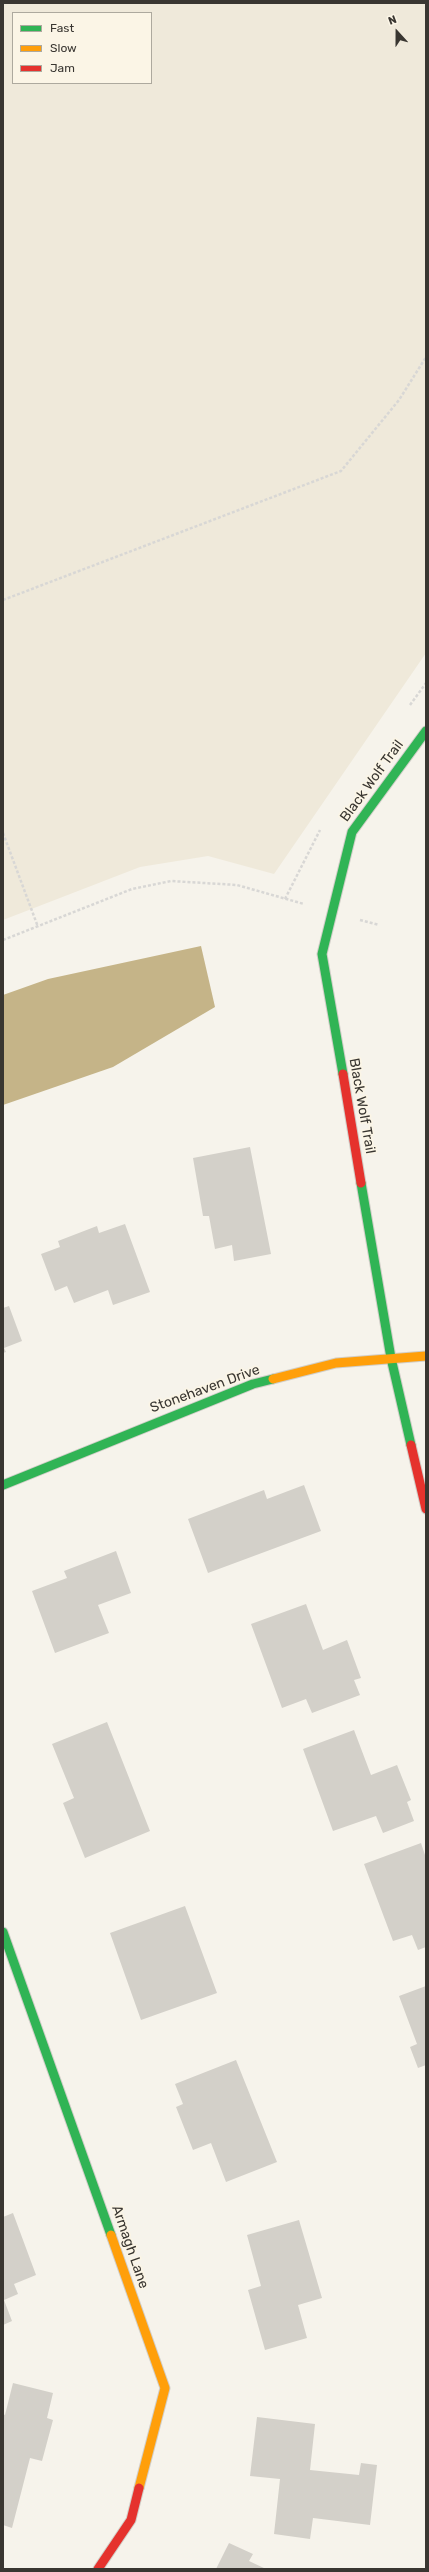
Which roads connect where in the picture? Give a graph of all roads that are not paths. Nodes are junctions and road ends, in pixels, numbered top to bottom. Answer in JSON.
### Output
{"nodes":[{"id":1,"x":426,"y":731,"type":"edge"},
{"id":2,"x":426,"y":1356,"type":"edge"},
{"id":3,"x":391,"y":1358,"type":"junction"},
{"id":4,"x":3,"y":1485,"type":"edge"},
{"id":5,"x":426,"y":1509,"type":"edge"},
{"id":6,"x":3,"y":1932,"type":"edge"},
{"id":7,"x":98,"y":2569,"type":"edge"}],
"edges":[{"from":1,"to":3,"type":"street","name":"Black Wolf Trail"},
{"from":2,"to":3,"type":"street","name":"Stonehaven Drive"},
{"from":3,"to":4,"type":"street","name":"Stonehaven Drive"},
{"from":3,"to":5,"type":"street","name":"Black Wolf Trail"},
{"from":6,"to":7,"type":"street","name":"Armagh Lane"}]}
